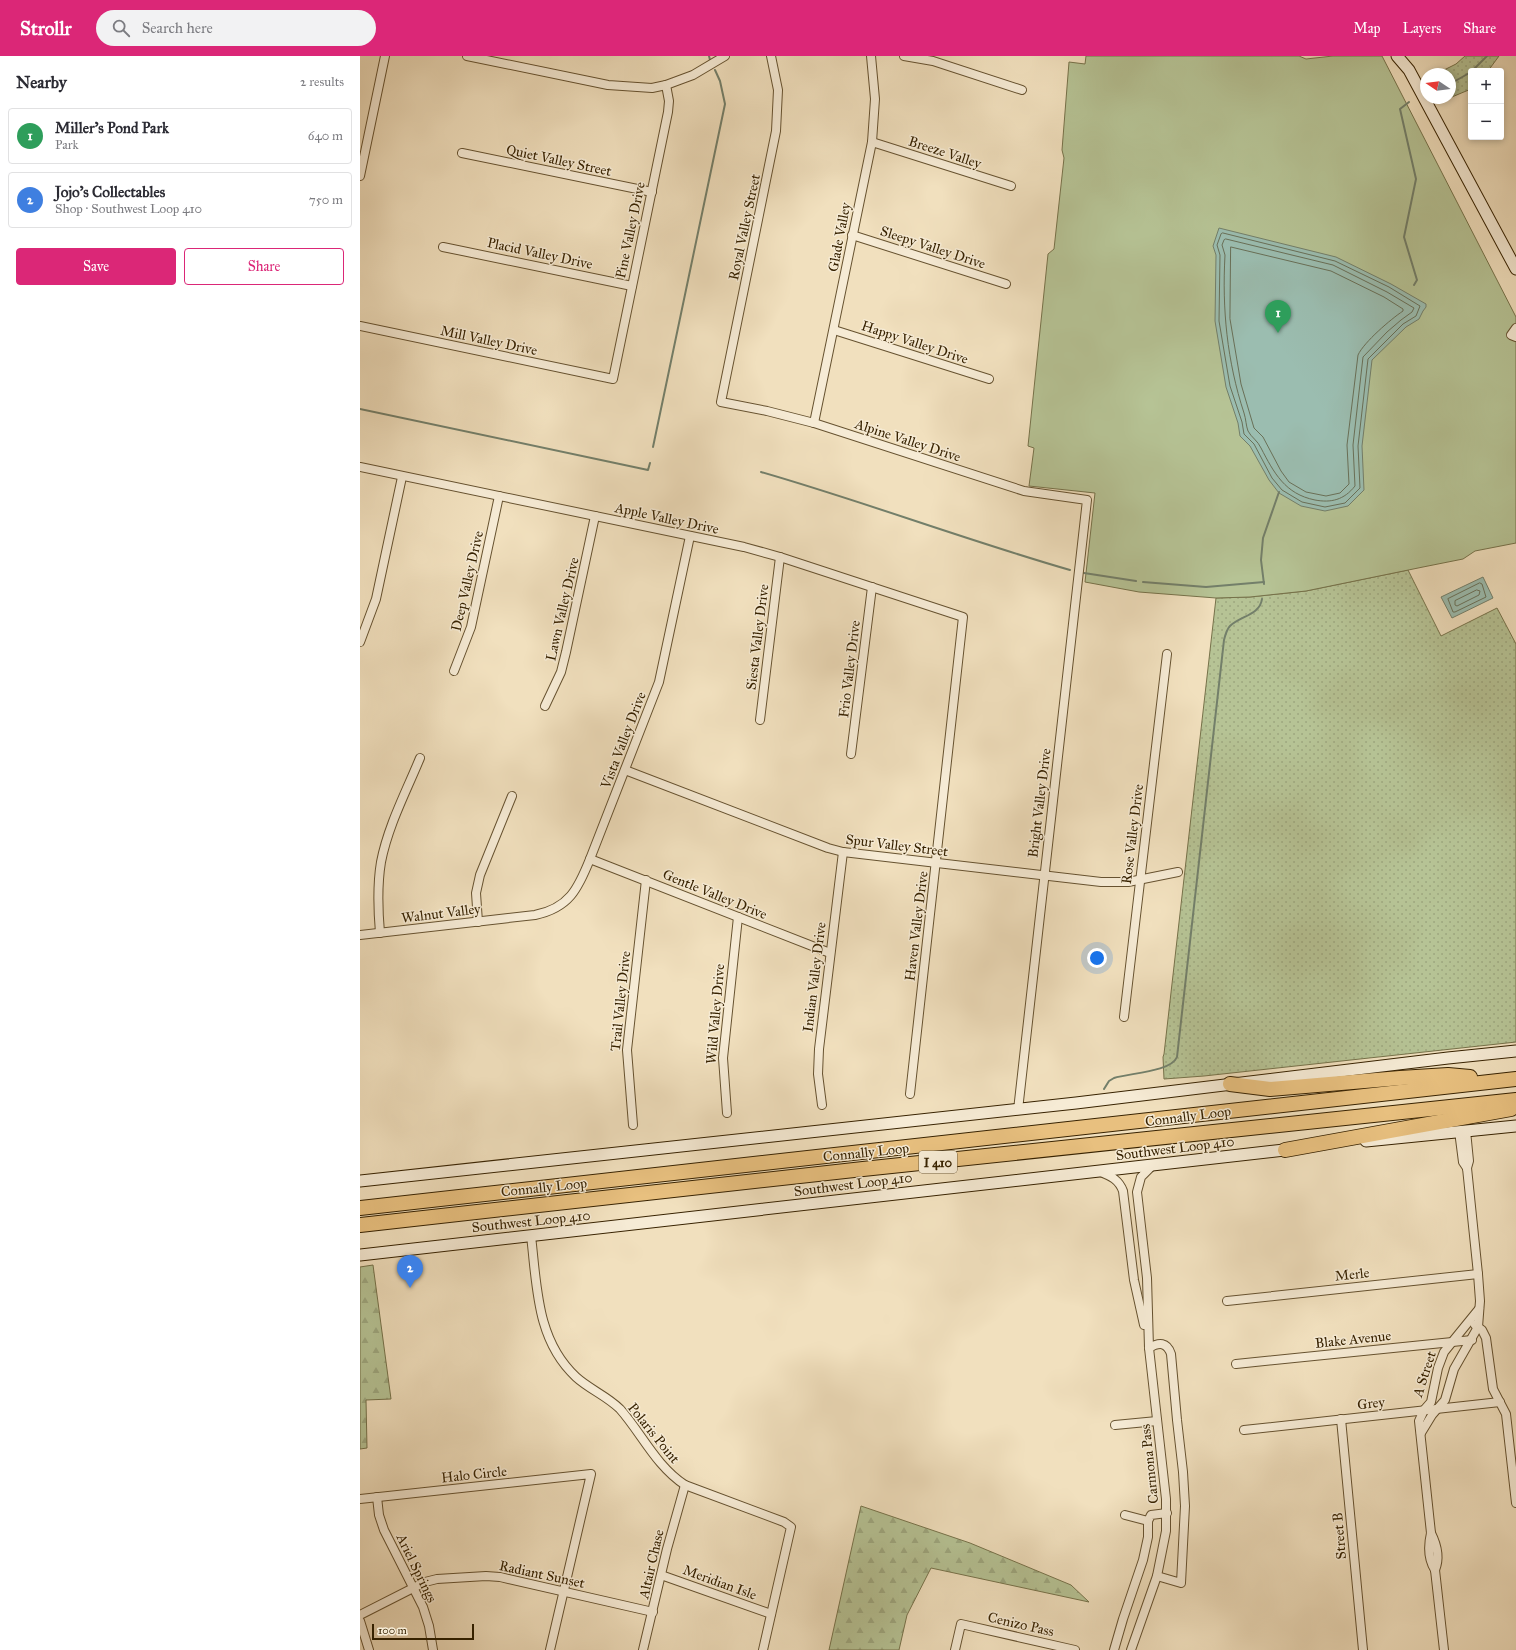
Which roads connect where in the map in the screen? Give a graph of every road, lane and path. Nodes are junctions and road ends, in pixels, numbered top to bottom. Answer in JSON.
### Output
{"nodes":[{"id":1,"x":385,"y":56,"type":"edge"},
{"id":2,"x":467,"y":56,"type":"edge"},
{"id":3,"x":725,"y":56,"type":"edge"},
{"id":4,"x":771,"y":56,"type":"edge"},
{"id":5,"x":873,"y":56,"type":"edge"},
{"id":6,"x":904,"y":56,"type":"edge"},
{"id":7,"x":1397,"y":56,"type":"edge"},
{"id":8,"x":1408,"y":56,"type":"edge"},
{"id":9,"x":1409,"y":70,"type":"junction"},
{"id":10,"x":666,"y":85,"type":"junction"},
{"id":11,"x":1022,"y":90,"type":"dead end"},
{"id":12,"x":872,"y":142,"type":"junction"},
{"id":13,"x":462,"y":153,"type":"dead end"},
{"id":14,"x":360,"y":176,"type":"edge"},
{"id":15,"x":1010,"y":186,"type":"dead end"},
{"id":16,"x":652,"y":192,"type":"junction"},
{"id":17,"x":852,"y":235,"type":"junction"},
{"id":18,"x":443,"y":247,"type":"dead end"},
{"id":19,"x":1516,"y":269,"type":"edge"},
{"id":20,"x":1006,"y":284,"type":"dead end"},
{"id":21,"x":632,"y":286,"type":"junction"},
{"id":22,"x":360,"y":326,"type":"edge"},
{"id":23,"x":1516,"y":328,"type":"edge"},
{"id":24,"x":834,"y":330,"type":"junction"},
{"id":25,"x":1516,"y":337,"type":"edge"},
{"id":26,"x":613,"y":379,"type":"joint"},
{"id":27,"x":989,"y":379,"type":"dead end"},
{"id":28,"x":721,"y":402,"type":"joint"},
{"id":29,"x":814,"y":423,"type":"junction"},
{"id":30,"x":360,"y":468,"type":"edge"},
{"id":31,"x":402,"y":477,"type":"junction"},
{"id":32,"x":499,"y":496,"type":"junction"},
{"id":33,"x":1087,"y":500,"type":"joint"},
{"id":34,"x":595,"y":516,"type":"junction"},
{"id":35,"x":690,"y":536,"type":"junction"},
{"id":36,"x":780,"y":557,"type":"junction"},
{"id":37,"x":872,"y":587,"type":"junction"},
{"id":38,"x":963,"y":617,"type":"joint"},
{"id":39,"x":360,"y":642,"type":"edge"},
{"id":40,"x":1166,"y":654,"type":"dead end"},
{"id":41,"x":454,"y":671,"type":"dead end"},
{"id":42,"x":546,"y":706,"type":"dead end"},
{"id":43,"x":760,"y":720,"type":"dead end"},
{"id":44,"x":851,"y":754,"type":"dead end"},
{"id":45,"x":420,"y":758,"type":"dead end"},
{"id":46,"x":625,"y":770,"type":"junction"},
{"id":47,"x":512,"y":796,"type":"dead end"},
{"id":48,"x":843,"y":852,"type":"junction"},
{"id":49,"x":590,"y":860,"type":"junction"},
{"id":50,"x":937,"y":864,"type":"junction"},
{"id":51,"x":1178,"y":872,"type":"dead end"},
{"id":52,"x":1044,"y":876,"type":"junction"},
{"id":53,"x":646,"y":880,"type":"junction"},
{"id":54,"x":1140,"y":880,"type":"junction"},
{"id":55,"x":525,"y":916,"type":"joint"},
{"id":56,"x":738,"y":917,"type":"junction"},
{"id":57,"x":478,"y":922,"type":"junction"},
{"id":58,"x":380,"y":933,"type":"junction"},
{"id":59,"x":360,"y":935,"type":"edge"},
{"id":60,"x":830,"y":954,"type":"junction"},
{"id":61,"x":1124,"y":1016,"type":"dead end"},
{"id":62,"x":1516,"y":1051,"type":"edge"},
{"id":63,"x":1512,"y":1079,"type":"edge"},
{"id":64,"x":1230,"y":1084,"type":"junction"},
{"id":65,"x":910,"y":1094,"type":"dead end"},
{"id":66,"x":1516,"y":1100,"type":"edge"},
{"id":67,"x":822,"y":1105,"type":"dead end"},
{"id":68,"x":1516,"y":1109,"type":"edge"},
{"id":69,"x":1018,"y":1110,"type":"junction"},
{"id":70,"x":727,"y":1113,"type":"dead end"},
{"id":71,"x":633,"y":1125,"type":"dead end"},
{"id":72,"x":1516,"y":1126,"type":"edge"},
{"id":73,"x":1463,"y":1131,"type":"junction"},
{"id":74,"x":1285,"y":1150,"type":"junction"},
{"id":75,"x":1154,"y":1165,"type":"junction"},
{"id":76,"x":1101,"y":1172,"type":"junction"},
{"id":77,"x":360,"y":1181,"type":"edge"},
{"id":78,"x":360,"y":1208,"type":"edge"},
{"id":79,"x":360,"y":1225,"type":"edge"},
{"id":80,"x":531,"y":1236,"type":"junction"},
{"id":81,"x":1142,"y":1242,"type":"junction"},
{"id":82,"x":1129,"y":1243,"type":"junction"},
{"id":83,"x":360,"y":1255,"type":"edge"},
{"id":84,"x":1478,"y":1274,"type":"junction"},
{"id":85,"x":1228,"y":1301,"type":"dead end"},
{"id":86,"x":1479,"y":1309,"type":"junction"},
{"id":87,"x":1470,"y":1321,"type":"junction"},
{"id":88,"x":1478,"y":1327,"type":"junction"},
{"id":89,"x":1472,"y":1340,"type":"junction"},
{"id":90,"x":1452,"y":1342,"type":"junction"},
{"id":91,"x":1149,"y":1348,"type":"junction"},
{"id":92,"x":1236,"y":1364,"type":"dead end"},
{"id":93,"x":1500,"y":1402,"type":"junction"},
{"id":94,"x":1439,"y":1408,"type":"junction"},
{"id":95,"x":1424,"y":1410,"type":"junction"},
{"id":96,"x":1341,"y":1419,"type":"junction"},
{"id":97,"x":1157,"y":1421,"type":"junction"},
{"id":98,"x":1115,"y":1424,"type":"dead end"},
{"id":99,"x":1244,"y":1430,"type":"dead end"},
{"id":100,"x":1420,"y":1433,"type":"junction"},
{"id":101,"x":684,"y":1485,"type":"junction"},
{"id":102,"x":377,"y":1497,"type":"junction"},
{"id":103,"x":360,"y":1499,"type":"edge"},
{"id":104,"x":1516,"y":1503,"type":"edge"},
{"id":105,"x":1166,"y":1513,"type":"junction"},
{"id":106,"x":1125,"y":1515,"type":"dead end"},
{"id":107,"x":1148,"y":1521,"type":"junction"},
{"id":108,"x":661,"y":1575,"type":"junction"},
{"id":109,"x":1157,"y":1576,"type":"junction"},
{"id":110,"x":414,"y":1588,"type":"junction"},
{"id":111,"x":564,"y":1591,"type":"junction"},
{"id":112,"x":652,"y":1612,"type":"junction"},
{"id":113,"x":771,"y":1614,"type":"junction"},
{"id":114,"x":360,"y":1615,"type":"edge"},
{"id":115,"x":360,"y":1621,"type":"edge"},
{"id":116,"x":369,"y":1650,"type":"edge"},
{"id":117,"x":433,"y":1650,"type":"edge"},
{"id":118,"x":550,"y":1650,"type":"edge"},
{"id":119,"x":643,"y":1650,"type":"edge"},
{"id":120,"x":763,"y":1650,"type":"edge"},
{"id":121,"x":955,"y":1650,"type":"edge"},
{"id":122,"x":1076,"y":1650,"type":"edge"},
{"id":123,"x":1114,"y":1650,"type":"edge"},
{"id":124,"x":1131,"y":1650,"type":"edge"},
{"id":125,"x":1363,"y":1650,"type":"edge"},
{"id":126,"x":1444,"y":1650,"type":"edge"}],
"edges":[{"from":1,"to":14,"type":"street"},
{"from":2,"to":10,"type":"street"},
{"from":3,"to":10,"type":"street"},
{"from":4,"to":28,"type":"street","name":"Royal Valley Street"},
{"from":5,"to":12,"type":"street","name":"Glade Valley"},
{"from":6,"to":11,"type":"street"},
{"from":7,"to":9,"type":"main road"},
{"from":8,"to":9,"type":"main road"},
{"from":9,"to":19,"type":"main road"},
{"from":10,"to":16,"type":"street","name":"Pine Valley Drive"},
{"from":12,"to":15,"type":"street","name":"Breeze Valley"},
{"from":12,"to":17,"type":"street","name":"Glade Valley"},
{"from":13,"to":16,"type":"street","name":"Quiet Valley Street"},
{"from":16,"to":21,"type":"street","name":"Pine Valley Drive"},
{"from":17,"to":20,"type":"street","name":"Sleepy Valley Drive"},
{"from":17,"to":24,"type":"street","name":"Glade Valley"},
{"from":18,"to":21,"type":"street","name":"Placid Valley Drive"},
{"from":21,"to":26,"type":"street","name":"Pine Valley Drive"},
{"from":22,"to":26,"type":"street","name":"Mill Valley Drive"},
{"from":23,"to":25,"type":"street"},
{"from":24,"to":27,"type":"street","name":"Happy Valley Drive"},
{"from":24,"to":29,"type":"street","name":"Glade Valley"},
{"from":28,"to":29,"type":"street","name":"Alpine Valley Drive"},
{"from":29,"to":33,"type":"street","name":"Alpine Valley Drive"},
{"from":30,"to":31,"type":"street","name":"Apple Valley Drive"},
{"from":31,"to":32,"type":"street","name":"Apple Valley Drive"},
{"from":31,"to":39,"type":"street"},
{"from":32,"to":34,"type":"street","name":"Apple Valley Drive"},
{"from":32,"to":41,"type":"street","name":"Deep Valley Drive"},
{"from":33,"to":52,"type":"street","name":"Bright Valley Drive"},
{"from":34,"to":35,"type":"street","name":"Apple Valley Drive"},
{"from":34,"to":42,"type":"street","name":"Lawn Valley Drive"},
{"from":35,"to":36,"type":"street","name":"Apple Valley Drive"},
{"from":35,"to":46,"type":"street","name":"Vista Valley Drive"},
{"from":36,"to":37,"type":"street","name":"Apple Valley Drive"},
{"from":36,"to":43,"type":"street","name":"Siesta Valley Drive"},
{"from":37,"to":38,"type":"street","name":"Apple Valley Drive"},
{"from":37,"to":44,"type":"street","name":"Frio Valley Drive"},
{"from":38,"to":50,"type":"street","name":"Haven Valley Drive"},
{"from":40,"to":54,"type":"street","name":"Rose Valley Drive"},
{"from":45,"to":58,"type":"street"},
{"from":46,"to":48,"type":"street","name":"Spur Valley Street"},
{"from":46,"to":49,"type":"street","name":"Vista Valley Drive"},
{"from":47,"to":57,"type":"street"},
{"from":48,"to":50,"type":"street","name":"Spur Valley Street"},
{"from":48,"to":60,"type":"street","name":"Indian Valley Drive"},
{"from":49,"to":53,"type":"street","name":"Gentle Valley Drive"},
{"from":49,"to":55,"type":"street","name":"Vista Valley Drive"},
{"from":50,"to":52,"type":"street","name":"Spur Valley Street"},
{"from":50,"to":65,"type":"street","name":"Haven Valley Drive"},
{"from":51,"to":54,"type":"street","name":"Spur Valley Street"},
{"from":52,"to":54,"type":"street","name":"Spur Valley Street"},
{"from":52,"to":69,"type":"street","name":"Bright Valley Drive"},
{"from":53,"to":56,"type":"street","name":"Gentle Valley Drive"},
{"from":53,"to":71,"type":"street","name":"Trail Valley Drive"},
{"from":54,"to":61,"type":"street","name":"Rose Valley Drive"},
{"from":55,"to":57,"type":"street","name":"Walnut Valley"},
{"from":56,"to":60,"type":"street","name":"Gentle Valley Drive"},
{"from":56,"to":70,"type":"street","name":"Wild Valley Drive"},
{"from":57,"to":58,"type":"street","name":"Walnut Valley"},
{"from":58,"to":59,"type":"street","name":"Walnut Valley"},
{"from":60,"to":67,"type":"street","name":"Indian Valley Drive"},
{"from":62,"to":64,"type":"main road"},
{"from":63,"to":64,"type":"highway"},
{"from":63,"to":78,"type":"highway","name":"Connally Loop","number":"I 410"},
{"from":64,"to":69,"type":"main road"},
{"from":66,"to":79,"type":"highway","name":"Connally Loop","number":"I 410"},
{"from":68,"to":74,"type":"highway"},
{"from":69,"to":77,"type":"main road"},
{"from":72,"to":73,"type":"main road","name":"Southwest Loop 410"},
{"from":73,"to":74,"type":"main road","name":"Southwest Loop 410"},
{"from":73,"to":84,"type":"street","name":"A Street"},
{"from":74,"to":75,"type":"main road","name":"Southwest Loop 410"},
{"from":75,"to":76,"type":"main road","name":"Southwest Loop 410"},
{"from":75,"to":81,"type":"street","name":"Carmona Pass"},
{"from":76,"to":80,"type":"main road","name":"Southwest Loop 410"},
{"from":76,"to":82,"type":"street","name":"Carmona Pass"},
{"from":80,"to":83,"type":"main road","name":"Southwest Loop 410"},
{"from":80,"to":101,"type":"street","name":"Polaris Point"},
{"from":81,"to":82,"type":"street"},
{"from":81,"to":91,"type":"street","name":"Carmona Pass"},
{"from":82,"to":91,"type":"street","name":"Carmona Pass"},
{"from":84,"to":85,"type":"street","name":"Merle"},
{"from":84,"to":86,"type":"street","name":"A Street"},
{"from":86,"to":87,"type":"street","name":"A Street"},
{"from":86,"to":88,"type":"street","name":"A Street"},
{"from":87,"to":88,"type":"street"},
{"from":87,"to":90,"type":"street","name":"A Street"},
{"from":88,"to":89,"type":"street","name":"A Street"},
{"from":88,"to":93,"type":"street"},
{"from":89,"to":90,"type":"street","name":"Blake Avenue"},
{"from":89,"to":94,"type":"street","name":"A Street"},
{"from":90,"to":92,"type":"street","name":"Blake Avenue"},
{"from":90,"to":95,"type":"street","name":"A Street"},
{"from":91,"to":97,"type":"street","name":"Carmona Pass"},
{"from":91,"to":109,"type":"street"},
{"from":93,"to":94,"type":"street","name":"Grey"},
{"from":93,"to":104,"type":"street"},
{"from":94,"to":95,"type":"street","name":"Grey"},
{"from":94,"to":100,"type":"street","name":"A Street"},
{"from":95,"to":96,"type":"street","name":"Grey"},
{"from":95,"to":100,"type":"street","name":"A Street"},
{"from":96,"to":99,"type":"street","name":"Grey"},
{"from":96,"to":125,"type":"street","name":"Street B"},
{"from":97,"to":98,"type":"street"},
{"from":97,"to":105,"type":"street","name":"Carmona Pass"},
{"from":100,"to":126,"type":"street","name":"A Street"},
{"from":101,"to":108,"type":"street","name":"Altair Chase"},
{"from":101,"to":113,"type":"street","name":"Polaris Point"},
{"from":102,"to":103,"type":"street","name":"Halo Circle"},
{"from":102,"to":110,"type":"street","name":"Ariel Springs"},
{"from":102,"to":111,"type":"street","name":"Halo Circle"},
{"from":105,"to":107,"type":"street"},
{"from":105,"to":109,"type":"street","name":"Carmona Pass"},
{"from":106,"to":107,"type":"street"},
{"from":107,"to":123,"type":"street"},
{"from":108,"to":112,"type":"street","name":"Altair Chase"},
{"from":108,"to":113,"type":"street","name":"Meridian Isle"},
{"from":109,"to":124,"type":"street","name":"Carmona Pass"},
{"from":110,"to":111,"type":"street","name":"Radiant Sunset"},
{"from":110,"to":114,"type":"street","name":"Radiant Sunset"},
{"from":110,"to":117,"type":"street","name":"Ariel Springs"},
{"from":111,"to":112,"type":"street","name":"Radiant Sunset"},
{"from":111,"to":118,"type":"street"},
{"from":112,"to":119,"type":"street","name":"Altair Chase"},
{"from":113,"to":120,"type":"street"},
{"from":115,"to":116,"type":"street"},
{"from":121,"to":122,"type":"street","name":"Cenizo Pass"}]}
